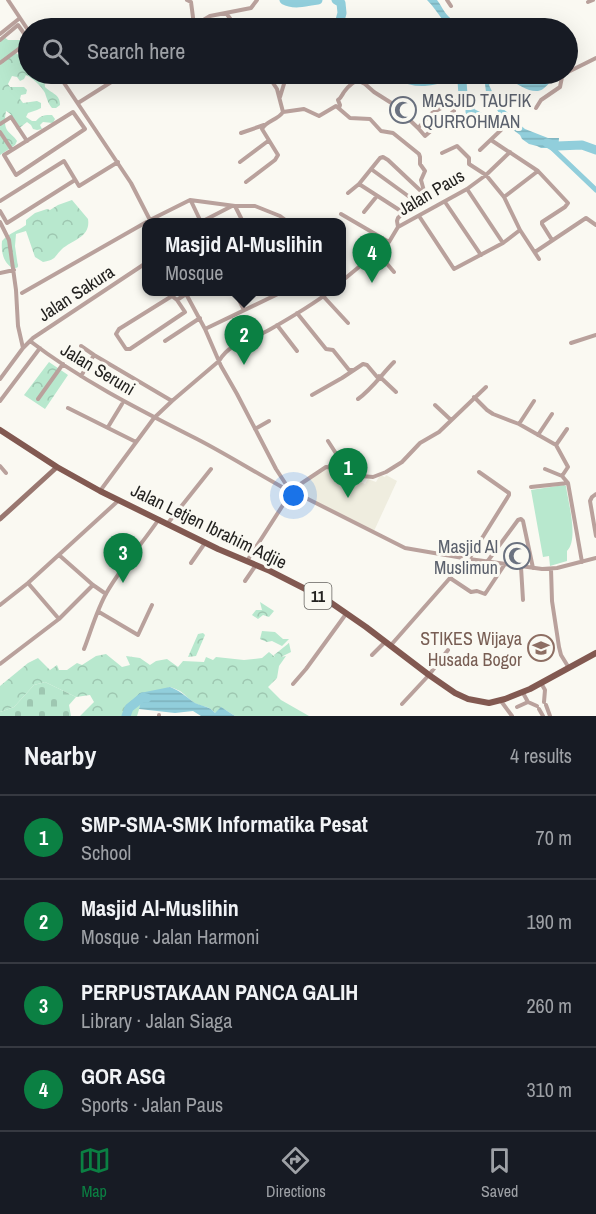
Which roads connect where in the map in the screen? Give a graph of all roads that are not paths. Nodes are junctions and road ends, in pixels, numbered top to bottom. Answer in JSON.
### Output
{"nodes":[{"id":1,"x":8,"y":0,"type":"edge"},
{"id":2,"x":187,"y":0,"type":"edge"},
{"id":3,"x":257,"y":0,"type":"edge"},
{"id":4,"x":447,"y":0,"type":"edge"},
{"id":5,"x":451,"y":6,"type":"dead end"},
{"id":6,"x":226,"y":13,"type":"junction"},
{"id":7,"x":20,"y":18,"type":"edge"},
{"id":8,"x":192,"y":18,"type":"edge"},
{"id":9,"x":207,"y":18,"type":"edge"},
{"id":10,"x":230,"y":18,"type":"edge"},
{"id":11,"x":18,"y":20,"type":"edge"},
{"id":12,"x":18,"y":25,"type":"edge"},
{"id":13,"x":0,"y":34,"type":"edge"},
{"id":14,"x":0,"y":40,"type":"edge"},
{"id":15,"x":18,"y":48,"type":"edge"},
{"id":16,"x":596,"y":58,"type":"edge"},
{"id":17,"x":0,"y":63,"type":"edge"},
{"id":18,"x":578,"y":67,"type":"edge"},
{"id":19,"x":65,"y":84,"type":"edge"},
{"id":20,"x":109,"y":84,"type":"edge"},
{"id":21,"x":274,"y":84,"type":"edge"},
{"id":22,"x":284,"y":84,"type":"edge"},
{"id":23,"x":352,"y":84,"type":"edge"},
{"id":24,"x":365,"y":84,"type":"edge"},
{"id":25,"x":561,"y":84,"type":"edge"},
{"id":26,"x":280,"y":98,"type":"junction"},
{"id":27,"x":456,"y":100,"type":"dead end"},
{"id":28,"x":78,"y":104,"type":"junction"},
{"id":29,"x":339,"y":108,"type":"junction"},
{"id":30,"x":536,"y":108,"type":"dead end"},
{"id":31,"x":454,"y":111,"type":"dead end"},
{"id":32,"x":283,"y":112,"type":"junction"},
{"id":33,"x":89,"y":120,"type":"junction"},
{"id":34,"x":0,"y":124,"type":"edge"},
{"id":35,"x":82,"y":124,"type":"junction"},
{"id":36,"x":264,"y":125,"type":"junction"},
{"id":37,"x":418,"y":128,"type":"junction"},
{"id":38,"x":501,"y":130,"type":"dead end"},
{"id":39,"x":0,"y":132,"type":"edge"},
{"id":40,"x":241,"y":134,"type":"dead end"},
{"id":41,"x":492,"y":140,"type":"junction"},
{"id":42,"x":27,"y":141,"type":"junction"},
{"id":43,"x":268,"y":141,"type":"junction"},
{"id":44,"x":12,"y":150,"type":"junction"},
{"id":45,"x":480,"y":150,"type":"dead end"},
{"id":46,"x":510,"y":152,"type":"junction"},
{"id":47,"x":442,"y":153,"type":"dead end"},
{"id":48,"x":118,"y":162,"type":"junction"},
{"id":49,"x":240,"y":162,"type":"dead end"},
{"id":50,"x":371,"y":169,"type":"junction"},
{"id":51,"x":538,"y":171,"type":"junction"},
{"id":52,"x":486,"y":175,"type":"junction"},
{"id":53,"x":75,"y":180,"type":"junction"},
{"id":54,"x":246,"y":182,"type":"dead end"},
{"id":55,"x":359,"y":184,"type":"junction"},
{"id":56,"x":467,"y":189,"type":"junction"},
{"id":57,"x":348,"y":193,"type":"dead end"},
{"id":58,"x":423,"y":193,"type":"junction"},
{"id":59,"x":377,"y":195,"type":"junction"},
{"id":60,"x":504,"y":197,"type":"junction"},
{"id":61,"x":190,"y":200,"type":"junction"},
{"id":62,"x":0,"y":201,"type":"edge"},
{"id":63,"x":415,"y":201,"type":"junction"},
{"id":64,"x":445,"y":202,"type":"junction"},
{"id":65,"x":234,"y":206,"type":"junction"},
{"id":66,"x":0,"y":211,"type":"edge"},
{"id":67,"x":364,"y":212,"type":"dead end"},
{"id":68,"x":405,"y":213,"type":"junction"},
{"id":69,"x":341,"y":214,"type":"dead end"},
{"id":70,"x":419,"y":216,"type":"junction"},
{"id":71,"x":149,"y":218,"type":"edge"},
{"id":72,"x":156,"y":218,"type":"edge"},
{"id":73,"x":199,"y":218,"type":"edge"},
{"id":74,"x":209,"y":218,"type":"edge"},
{"id":75,"x":241,"y":218,"type":"edge"},
{"id":76,"x":283,"y":218,"type":"edge"},
{"id":77,"x":0,"y":222,"type":"edge"},
{"id":78,"x":596,"y":225,"type":"edge"},
{"id":79,"x":142,"y":226,"type":"edge"},
{"id":80,"x":398,"y":227,"type":"junction"},
{"id":81,"x":520,"y":230,"type":"junction"},
{"id":82,"x":552,"y":240,"type":"junction"},
{"id":83,"x":389,"y":242,"type":"junction"},
{"id":84,"x":503,"y":243,"type":"junction"},
{"id":85,"x":377,"y":252,"type":"junction"},
{"id":86,"x":535,"y":252,"type":"junction"},
{"id":87,"x":481,"y":255,"type":"junction"},
{"id":88,"x":539,"y":259,"type":"dead end"},
{"id":89,"x":142,"y":266,"type":"edge"},
{"id":90,"x":14,"y":270,"type":"junction"},
{"id":91,"x":394,"y":272,"type":"dead end"},
{"id":92,"x":0,"y":273,"type":"edge"},
{"id":93,"x":346,"y":278,"type":"edge"},
{"id":94,"x":22,"y":293,"type":"dead end"},
{"id":95,"x":182,"y":296,"type":"edge"},
{"id":96,"x":187,"y":296,"type":"edge"},
{"id":97,"x":237,"y":296,"type":"edge"},
{"id":98,"x":270,"y":296,"type":"edge"},
{"id":99,"x":323,"y":296,"type":"joint"},
{"id":100,"x":177,"y":300,"type":"junction"},
{"id":101,"x":244,"y":310,"type":"junction"},
{"id":102,"x":297,"y":313,"type":"junction"},
{"id":103,"x":200,"y":318,"type":"junction"},
{"id":104,"x":348,"y":322,"type":"dead end"},
{"id":105,"x":277,"y":325,"type":"junction"},
{"id":106,"x":205,"y":329,"type":"junction"},
{"id":107,"x":596,"y":335,"type":"edge"},
{"id":108,"x":30,"y":341,"type":"junction"},
{"id":109,"x":165,"y":341,"type":"dead end"},
{"id":110,"x":571,"y":343,"type":"dead end"},
{"id":111,"x":81,"y":346,"type":"dead end"},
{"id":112,"x":23,"y":348,"type":"junction"},
{"id":113,"x":39,"y":348,"type":"junction"},
{"id":114,"x":297,"y":351,"type":"dead end"},
{"id":115,"x":94,"y":355,"type":"junction"},
{"id":116,"x":394,"y":362,"type":"dead end"},
{"id":117,"x":63,"y":364,"type":"junction"},
{"id":118,"x":220,"y":364,"type":"junction"},
{"id":119,"x":353,"y":370,"type":"junction"},
{"id":120,"x":81,"y":376,"type":"junction"},
{"id":121,"x":378,"y":377,"type":"junction"},
{"id":122,"x":0,"y":380,"type":"edge"},
{"id":123,"x":486,"y":387,"type":"dead end"},
{"id":124,"x":396,"y":392,"type":"dead end"},
{"id":125,"x":312,"y":395,"type":"dead end"},
{"id":126,"x":474,"y":397,"type":"junction"},
{"id":127,"x":38,"y":399,"type":"dead end"},
{"id":128,"x":358,"y":399,"type":"dead end"},
{"id":129,"x":0,"y":401,"type":"edge"},
{"id":130,"x":172,"y":401,"type":"junction"},
{"id":131,"x":534,"y":401,"type":"dead end"},
{"id":132,"x":122,"y":404,"type":"dead end"},
{"id":133,"x":435,"y":405,"type":"dead end"},
{"id":134,"x":68,"y":408,"type":"dead end"},
{"id":135,"x":552,"y":414,"type":"dead end"},
{"id":136,"x":154,"y":418,"type":"junction"},
{"id":137,"x":269,"y":420,"type":"dead end"},
{"id":138,"x":451,"y":420,"type":"junction"},
{"id":139,"x":519,"y":424,"type":"junction"},
{"id":140,"x":108,"y":427,"type":"junction"},
{"id":141,"x":255,"y":429,"type":"junction"},
{"id":142,"x":567,"y":429,"type":"dead end"},
{"id":143,"x":1,"y":432,"type":"edge"},
{"id":144,"x":538,"y":435,"type":"junction"},
{"id":145,"x":328,"y":441,"type":"dead end"},
{"id":146,"x":136,"y":442,"type":"junction"},
{"id":147,"x":556,"y":446,"type":"junction"},
{"id":148,"x":0,"y":466,"type":"edge"},
{"id":149,"x":57,"y":467,"type":"junction"},
{"id":150,"x":329,"y":467,"type":"junction"},
{"id":151,"x":211,"y":469,"type":"dead end"},
{"id":152,"x":545,"y":469,"type":"dead end"},
{"id":153,"x":478,"y":472,"type":"dead end"},
{"id":154,"x":6,"y":473,"type":"dead end"},
{"id":155,"x":562,"y":476,"type":"junction"},
{"id":156,"x":568,"y":483,"type":"junction"},
{"id":157,"x":531,"y":487,"type":"dead end"},
{"id":158,"x":100,"y":490,"type":"junction"},
{"id":159,"x":291,"y":491,"type":"junction"},
{"id":160,"x":596,"y":494,"type":"edge"},
{"id":161,"x":119,"y":500,"type":"junction"},
{"id":162,"x":0,"y":519,"type":"edge"},
{"id":163,"x":160,"y":519,"type":"junction"},
{"id":164,"x":168,"y":523,"type":"junction"},
{"id":165,"x":595,"y":527,"type":"edge"},
{"id":166,"x":596,"y":536,"type":"edge"},
{"id":167,"x":205,"y":542,"type":"junction"},
{"id":168,"x":59,"y":555,"type":"junction"},
{"id":169,"x":596,"y":558,"type":"edge"},
{"id":170,"x":467,"y":559,"type":"junction"},
{"id":171,"x":247,"y":561,"type":"junction"},
{"id":172,"x":487,"y":562,"type":"junction"},
{"id":173,"x":582,"y":562,"type":"junction"},
{"id":174,"x":191,"y":563,"type":"dead end"},
{"id":175,"x":505,"y":564,"type":"junction"},
{"id":176,"x":256,"y":565,"type":"junction"},
{"id":177,"x":522,"y":567,"type":"junction"},
{"id":178,"x":533,"y":568,"type":"junction"},
{"id":179,"x":551,"y":569,"type":"junction"},
{"id":180,"x":450,"y":578,"type":"junction"},
{"id":181,"x":244,"y":581,"type":"dead end"},
{"id":182,"x":28,"y":583,"type":"junction"},
{"id":183,"x":93,"y":585,"type":"junction"},
{"id":184,"x":106,"y":594,"type":"junction"},
{"id":185,"x":523,"y":600,"type":"dead end"},
{"id":186,"x":0,"y":605,"type":"edge"},
{"id":187,"x":152,"y":605,"type":"dead end"},
{"id":188,"x":99,"y":612,"type":"junction"},
{"id":189,"x":347,"y":614,"type":"junction"},
{"id":190,"x":59,"y":619,"type":"junction"},
{"id":191,"x":388,"y":643,"type":"junction"},
{"id":192,"x":84,"y":650,"type":"dead end"},
{"id":193,"x":448,"y":650,"type":"dead end"},
{"id":194,"x":596,"y":653,"type":"edge"},
{"id":195,"x":372,"y":655,"type":"dead end"},
{"id":196,"x":0,"y":664,"type":"edge"},
{"id":197,"x":569,"y":668,"type":"junction"},
{"id":198,"x":429,"y":675,"type":"junction"},
{"id":199,"x":541,"y":683,"type":"junction"},
{"id":200,"x":292,"y":684,"type":"dead end"},
{"id":201,"x":523,"y":693,"type":"junction"},
{"id":202,"x":501,"y":701,"type":"junction"},
{"id":203,"x":528,"y":702,"type":"junction"},
{"id":204,"x":402,"y":704,"type":"dead end"},
{"id":205,"x":517,"y":707,"type":"dead end"},
{"id":206,"x":512,"y":716,"type":"edge"},
{"id":207,"x":543,"y":716,"type":"edge"},
{"id":208,"x":550,"y":716,"type":"edge"}],
"edges":[{"from":1,"to":7,"type":"street"},
{"from":2,"to":8,"type":"street"},
{"from":3,"to":6,"type":"street"},
{"from":4,"to":5,"type":"street"},
{"from":6,"to":9,"type":"street"},
{"from":6,"to":10,"type":"street"},
{"from":11,"to":13,"type":"street"},
{"from":12,"to":14,"type":"street"},
{"from":15,"to":17,"type":"street"},
{"from":16,"to":18,"type":"street"},
{"from":19,"to":28,"type":"street"},
{"from":20,"to":28,"type":"street"},
{"from":21,"to":26,"type":"street"},
{"from":22,"to":26,"type":"street"},
{"from":23,"to":29,"type":"street"},
{"from":24,"to":37,"type":"street"},
{"from":25,"to":30,"type":"street"},
{"from":26,"to":32,"type":"street"},
{"from":27,"to":37,"type":"street"},
{"from":28,"to":33,"type":"street"},
{"from":29,"to":32,"type":"street"},
{"from":29,"to":58,"type":"street"},
{"from":31,"to":37,"type":"street"},
{"from":32,"to":36,"type":"street"},
{"from":33,"to":35,"type":"street"},
{"from":33,"to":48,"type":"street"},
{"from":34,"to":42,"type":"street"},
{"from":35,"to":42,"type":"street"},
{"from":35,"to":44,"type":"street"},
{"from":36,"to":40,"type":"street"},
{"from":36,"to":43,"type":"street"},
{"from":38,"to":41,"type":"street"},
{"from":39,"to":44,"type":"street"},
{"from":41,"to":45,"type":"street"},
{"from":41,"to":46,"type":"street"},
{"from":42,"to":44,"type":"street"},
{"from":43,"to":49,"type":"street"},
{"from":43,"to":54,"type":"street"},
{"from":46,"to":51,"type":"street"},
{"from":46,"to":52,"type":"street","name":"Jalan Paus"},
{"from":47,"to":52,"type":"street"},
{"from":48,"to":53,"type":"street"},
{"from":48,"to":71,"type":"street"},
{"from":50,"to":55,"type":"street"},
{"from":50,"to":58,"type":"street"},
{"from":50,"to":63,"type":"street"},
{"from":51,"to":60,"type":"street"},
{"from":51,"to":82,"type":"street"},
{"from":52,"to":56,"type":"street","name":"Jalan Paus"},
{"from":52,"to":60,"type":"street"},
{"from":53,"to":62,"type":"street"},
{"from":53,"to":66,"type":"street"},
{"from":55,"to":57,"type":"street"},
{"from":55,"to":59,"type":"street"},
{"from":56,"to":64,"type":"street","name":"Jalan Paus"},
{"from":56,"to":84,"type":"street"},
{"from":58,"to":63,"type":"street"},
{"from":59,"to":67,"type":"street"},
{"from":59,"to":68,"type":"street"},
{"from":60,"to":81,"type":"street"},
{"from":61,"to":65,"type":"street"},
{"from":61,"to":72,"type":"street"},
{"from":61,"to":73,"type":"street"},
{"from":63,"to":68,"type":"street"},
{"from":64,"to":70,"type":"street","name":"Jalan Paus"},
{"from":64,"to":87,"type":"street"},
{"from":65,"to":74,"type":"street"},
{"from":65,"to":75,"type":"street"},
{"from":65,"to":76,"type":"street"},
{"from":68,"to":80,"type":"street"},
{"from":69,"to":83,"type":"street"},
{"from":70,"to":80,"type":"street","name":"Jalan Paus"},
{"from":70,"to":87,"type":"street"},
{"from":77,"to":90,"type":"street"},
{"from":78,"to":82,"type":"street"},
{"from":79,"to":94,"type":"street"},
{"from":80,"to":83,"type":"street","name":"Jalan Paus"},
{"from":81,"to":84,"type":"street"},
{"from":81,"to":86,"type":"street"},
{"from":82,"to":86,"type":"street"},
{"from":83,"to":85,"type":"street","name":"Jalan Paus"},
{"from":84,"to":87,"type":"street"},
{"from":85,"to":91,"type":"street"},
{"from":85,"to":93,"type":"street","name":"Jalan Paus"},
{"from":86,"to":88,"type":"street"},
{"from":89,"to":108,"type":"street","name":"Jalan Sakura"},
{"from":90,"to":92,"type":"street"},
{"from":90,"to":112,"type":"street"},
{"from":95,"to":100,"type":"street"},
{"from":96,"to":103,"type":"street"},
{"from":97,"to":101,"type":"street"},
{"from":98,"to":101,"type":"street"},
{"from":99,"to":102,"type":"street"},
{"from":99,"to":104,"type":"street"},
{"from":100,"to":100,"type":"street"},
{"from":101,"to":106,"type":"street"},
{"from":102,"to":105,"type":"street"},
{"from":102,"to":119,"type":"street"},
{"from":103,"to":106,"type":"street"},
{"from":103,"to":109,"type":"street"},
{"from":105,"to":114,"type":"street"},
{"from":105,"to":118,"type":"street"},
{"from":106,"to":118,"type":"street"},
{"from":107,"to":110,"type":"street"},
{"from":108,"to":112,"type":"street","name":"Jalan Sakura"},
{"from":108,"to":113,"type":"street","name":"Jalan Seruni"},
{"from":111,"to":115,"type":"street"},
{"from":112,"to":122,"type":"street","name":"Jalan Sakura"},
{"from":113,"to":117,"type":"street","name":"Jalan Seruni"},
{"from":113,"to":129,"type":"street"},
{"from":115,"to":120,"type":"street"},
{"from":115,"to":130,"type":"street"},
{"from":116,"to":121,"type":"street"},
{"from":117,"to":120,"type":"street","name":"Jalan Seruni"},
{"from":117,"to":127,"type":"street"},
{"from":118,"to":130,"type":"street"},
{"from":118,"to":141,"type":"street"},
{"from":119,"to":121,"type":"street"},
{"from":119,"to":125,"type":"street"},
{"from":120,"to":136,"type":"street","name":"Jalan Seruni"},
{"from":121,"to":124,"type":"street"},
{"from":121,"to":128,"type":"street"},
{"from":123,"to":126,"type":"street"},
{"from":126,"to":138,"type":"street"},
{"from":126,"to":139,"type":"street"},
{"from":130,"to":136,"type":"street"},
{"from":131,"to":139,"type":"street"},
{"from":132,"to":140,"type":"street"},
{"from":133,"to":138,"type":"street"},
{"from":134,"to":140,"type":"street"},
{"from":135,"to":144,"type":"street"},
{"from":136,"to":146,"type":"street"},
{"from":136,"to":159,"type":"street","name":"Jalan Seruni"},
{"from":137,"to":141,"type":"street"},
{"from":138,"to":150,"type":"street"},
{"from":139,"to":144,"type":"street"},
{"from":140,"to":146,"type":"street"},
{"from":141,"to":159,"type":"street"},
{"from":142,"to":147,"type":"street"},
{"from":143,"to":149,"type":"main road","number":"11"},
{"from":144,"to":147,"type":"street"},
{"from":145,"to":150,"type":"street"},
{"from":146,"to":158,"type":"street"},
{"from":147,"to":155,"type":"street"},
{"from":148,"to":154,"type":"street"},
{"from":149,"to":158,"type":"main road","name":"Jalan Letjen Ibrahim Adjie","number":"11"},
{"from":149,"to":162,"type":"main road"},
{"from":150,"to":159,"type":"street"},
{"from":151,"to":164,"type":"street"},
{"from":152,"to":155,"type":"street"},
{"from":153,"to":170,"type":"street"},
{"from":155,"to":156,"type":"street"},
{"from":156,"to":157,"type":"street"},
{"from":156,"to":173,"type":"street"},
{"from":158,"to":161,"type":"main road","name":"Jalan Letjen Ibrahim Adjie","number":"11"},
{"from":159,"to":170,"type":"street","name":"Jalan Seruni"},
{"from":159,"to":171,"type":"street"},
{"from":160,"to":165,"type":"street"},
{"from":161,"to":163,"type":"main road","name":"Jalan Letjen Ibrahim Adjie","number":"11"},
{"from":161,"to":168,"type":"street"},
{"from":163,"to":164,"type":"main road","name":"Jalan Letjen Ibrahim Adjie","number":"11"},
{"from":163,"to":184,"type":"street"},
{"from":164,"to":167,"type":"main road","name":"Jalan Letjen Ibrahim Adjie","number":"11"},
{"from":165,"to":166,"type":"street"},
{"from":167,"to":171,"type":"main road","name":"Jalan Letjen Ibrahim Adjie","number":"11"},
{"from":167,"to":174,"type":"street"},
{"from":168,"to":182,"type":"street"},
{"from":168,"to":183,"type":"street"},
{"from":169,"to":173,"type":"street","name":"Jalan Seruni"},
{"from":170,"to":172,"type":"street","name":"Jalan Seruni"},
{"from":170,"to":180,"type":"street"},
{"from":171,"to":176,"type":"main road","name":"Jalan Letjen Ibrahim Adjie","number":"11"},
{"from":172,"to":175,"type":"street","name":"Jalan Seruni"},
{"from":172,"to":178,"type":"street"},
{"from":173,"to":179,"type":"street","name":"Jalan Seruni"},
{"from":175,"to":177,"type":"street","name":"Jalan Seruni"},
{"from":175,"to":180,"type":"street"},
{"from":176,"to":181,"type":"street"},
{"from":176,"to":189,"type":"main road","name":"Jalan Letjen Ibrahim Adjie","number":"11"},
{"from":177,"to":178,"type":"street","name":"Jalan Seruni"},
{"from":177,"to":185,"type":"street"},
{"from":178,"to":179,"type":"street","name":"Jalan Seruni"},
{"from":179,"to":197,"type":"street"},
{"from":180,"to":191,"type":"street"},
{"from":182,"to":186,"type":"street"},
{"from":182,"to":190,"type":"street"},
{"from":183,"to":184,"type":"street"},
{"from":183,"to":190,"type":"street"},
{"from":184,"to":188,"type":"street"},
{"from":187,"to":188,"type":"street"},
{"from":188,"to":192,"type":"street"},
{"from":189,"to":191,"type":"main road","name":"Jalan Letjen Ibrahim Adjie","number":"11"},
{"from":189,"to":200,"type":"street"},
{"from":190,"to":196,"type":"street"},
{"from":191,"to":195,"type":"street"},
{"from":191,"to":198,"type":"main road","name":"Jalan Letjen Ibrahim Adjie","number":"11"},
{"from":193,"to":198,"type":"street"},
{"from":194,"to":197,"type":"main road","name":"Jalan Letjen Ibrahim Adjie","number":"11"},
{"from":197,"to":199,"type":"main road","name":"Jalan Letjen Ibrahim Adjie","number":"11"},
{"from":198,"to":202,"type":"main road","name":"Jalan Letjen Ibrahim Adjie","number":"11"},
{"from":198,"to":204,"type":"street"},
{"from":199,"to":201,"type":"main road","name":"Jalan Letjen Ibrahim Adjie","number":"11"},
{"from":199,"to":208,"type":"street"},
{"from":201,"to":202,"type":"main road","name":"Jalan Letjen Ibrahim Adjie","number":"11"},
{"from":201,"to":203,"type":"street"},
{"from":202,"to":206,"type":"street"},
{"from":203,"to":205,"type":"street"},
{"from":203,"to":207,"type":"street"}]}
